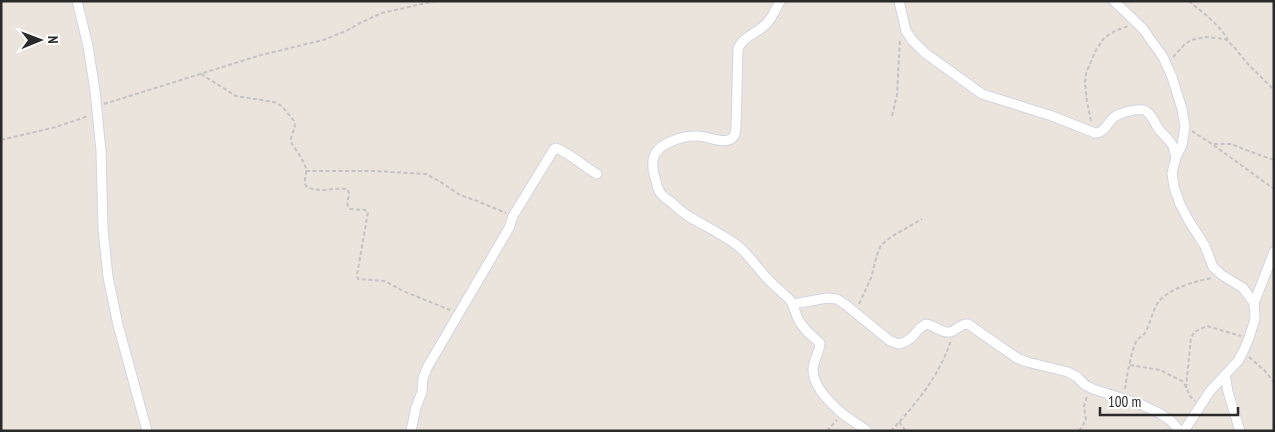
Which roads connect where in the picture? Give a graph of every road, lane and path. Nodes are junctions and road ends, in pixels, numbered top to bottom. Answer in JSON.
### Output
{"nodes":[{"id":1,"x":76,"y":1,"type":"edge"},
{"id":2,"x":435,"y":1,"type":"edge"},
{"id":3,"x":780,"y":1,"type":"edge"},
{"id":4,"x":899,"y":1,"type":"edge"},
{"id":5,"x":1114,"y":1,"type":"edge"},
{"id":6,"x":1189,"y":1,"type":"edge"},
{"id":7,"x":1138,"y":23,"type":"junction"},
{"id":8,"x":906,"y":31,"type":"junction"},
{"id":9,"x":1229,"y":42,"type":"junction"},
{"id":10,"x":1167,"y":65,"type":"junction"},
{"id":11,"x":201,"y":74,"type":"junction"},
{"id":12,"x":1274,"y":90,"type":"edge"},
{"id":13,"x":97,"y":109,"type":"junction"},
{"id":14,"x":892,"y":116,"type":"dead end"},
{"id":15,"x":1185,"y":127,"type":"junction"},
{"id":16,"x":1095,"y":133,"type":"junction"},
{"id":17,"x":1,"y":140,"type":"edge"},
{"id":18,"x":1212,"y":144,"type":"junction"},
{"id":19,"x":1176,"y":157,"type":"junction"},
{"id":20,"x":1274,"y":160,"type":"edge"},
{"id":21,"x":306,"y":171,"type":"junction"},
{"id":22,"x":597,"y":174,"type":"dead end"},
{"id":23,"x":1274,"y":189,"type":"edge"},
{"id":24,"x":514,"y":216,"type":"junction"},
{"id":25,"x":922,"y":219,"type":"dead end"},
{"id":26,"x":1274,"y":252,"type":"edge"},
{"id":27,"x":1222,"y":275,"type":"junction"},
{"id":28,"x":1254,"y":303,"type":"junction"},
{"id":29,"x":793,"y":304,"type":"junction"},
{"id":30,"x":856,"y":312,"type":"junction"},
{"id":31,"x":458,"y":313,"type":"junction"},
{"id":32,"x":954,"y":330,"type":"junction"},
{"id":33,"x":1249,"y":338,"type":"junction"},
{"id":34,"x":1243,"y":352,"type":"junction"},
{"id":35,"x":1130,"y":365,"type":"junction"},
{"id":36,"x":1225,"y":375,"type":"junction"},
{"id":37,"x":1274,"y":382,"type":"edge"},
{"id":38,"x":1186,"y":388,"type":"junction"},
{"id":39,"x":1093,"y":389,"type":"junction"},
{"id":40,"x":1124,"y":399,"type":"junction"},
{"id":41,"x":1201,"y":404,"type":"junction"},
{"id":42,"x":843,"y":414,"type":"junction"},
{"id":43,"x":899,"y":422,"type":"junction"},
{"id":44,"x":147,"y":431,"type":"edge"},
{"id":45,"x":412,"y":431,"type":"edge"},
{"id":46,"x":827,"y":431,"type":"edge"},
{"id":47,"x":867,"y":431,"type":"edge"},
{"id":48,"x":891,"y":431,"type":"edge"},
{"id":49,"x":906,"y":431,"type":"edge"},
{"id":50,"x":1079,"y":431,"type":"edge"},
{"id":51,"x":1182,"y":431,"type":"edge"},
{"id":52,"x":1240,"y":431,"type":"edge"}],
"edges":[{"from":1,"to":13,"type":"street"},
{"from":2,"to":11,"type":"path"},
{"from":3,"to":29,"type":"street"},
{"from":4,"to":8,"type":"street"},
{"from":5,"to":7,"type":"street"},
{"from":6,"to":9,"type":"path"},
{"from":7,"to":10,"type":"street"},
{"from":7,"to":16,"type":"path"},
{"from":8,"to":14,"type":"path"},
{"from":8,"to":16,"type":"street"},
{"from":9,"to":10,"type":"path"},
{"from":9,"to":12,"type":"path"},
{"from":10,"to":15,"type":"street"},
{"from":11,"to":13,"type":"path"},
{"from":11,"to":21,"type":"path"},
{"from":13,"to":17,"type":"path"},
{"from":13,"to":44,"type":"street"},
{"from":15,"to":18,"type":"path"},
{"from":15,"to":19,"type":"street"},
{"from":16,"to":19,"type":"street"},
{"from":18,"to":20,"type":"path"},
{"from":18,"to":23,"type":"path"},
{"from":19,"to":27,"type":"street"},
{"from":21,"to":24,"type":"path"},
{"from":21,"to":31,"type":"path"},
{"from":22,"to":24,"type":"street"},
{"from":24,"to":31,"type":"street"},
{"from":25,"to":30,"type":"path"},
{"from":26,"to":28,"type":"street"},
{"from":27,"to":28,"type":"street"},
{"from":27,"to":35,"type":"path"},
{"from":28,"to":33,"type":"street"},
{"from":29,"to":30,"type":"street"},
{"from":29,"to":42,"type":"street"},
{"from":30,"to":32,"type":"street"},
{"from":31,"to":45,"type":"street"},
{"from":32,"to":39,"type":"street"},
{"from":32,"to":43,"type":"path"},
{"from":33,"to":34,"type":"street"},
{"from":33,"to":38,"type":"path"},
{"from":34,"to":36,"type":"street"},
{"from":34,"to":37,"type":"path"},
{"from":35,"to":38,"type":"path"},
{"from":35,"to":40,"type":"path"},
{"from":36,"to":41,"type":"street"},
{"from":36,"to":52,"type":"street"},
{"from":38,"to":41,"type":"path"},
{"from":39,"to":40,"type":"street"},
{"from":39,"to":50,"type":"path"},
{"from":40,"to":51,"type":"street"},
{"from":41,"to":51,"type":"street"},
{"from":42,"to":46,"type":"path"},
{"from":42,"to":47,"type":"street"},
{"from":43,"to":48,"type":"path"},
{"from":43,"to":49,"type":"path"}]}
